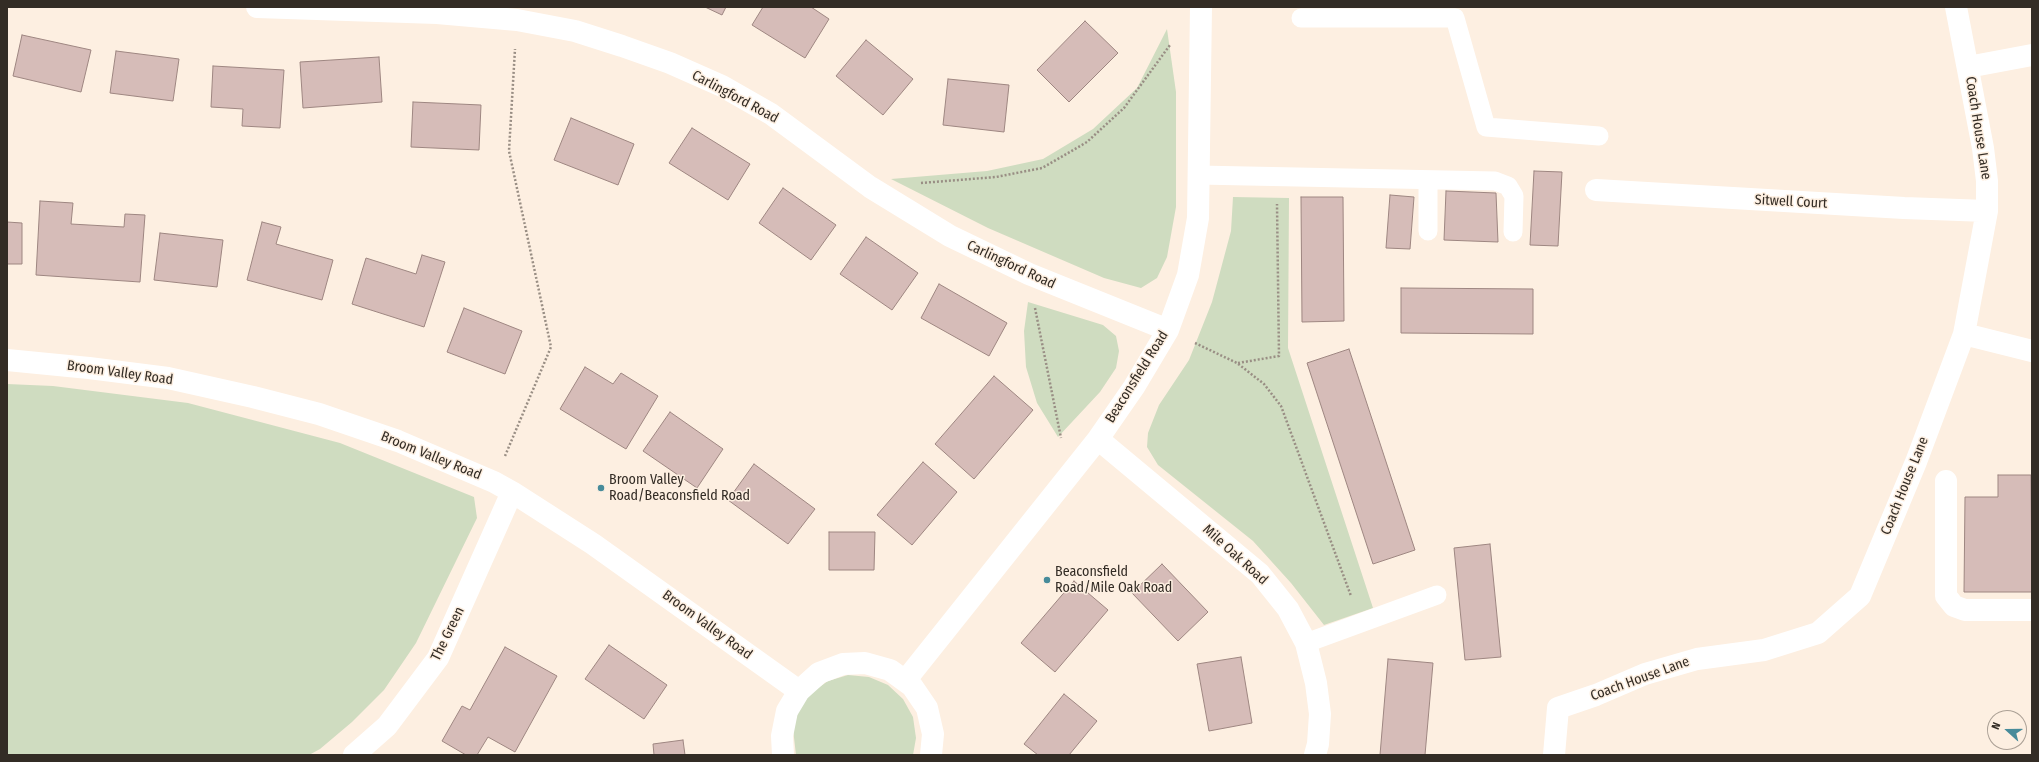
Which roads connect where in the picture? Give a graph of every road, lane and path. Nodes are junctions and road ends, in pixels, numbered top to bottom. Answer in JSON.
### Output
{"nodes":[{"id":1,"x":257,"y":7,"type":"edge"},
{"id":2,"x":1201,"y":7,"type":"edge"},
{"id":3,"x":1956,"y":7,"type":"edge"},
{"id":4,"x":518,"y":13,"type":"edge"},
{"id":5,"x":1301,"y":18,"type":"dead end"},
{"id":6,"x":1171,"y":43,"type":"dead end"},
{"id":7,"x":2032,"y":55,"type":"edge"},
{"id":8,"x":1968,"y":67,"type":"junction"},
{"id":9,"x":1599,"y":136,"type":"dead end"},
{"id":10,"x":1198,"y":175,"type":"junction"},
{"id":11,"x":1276,"y":177,"type":"junction"},
{"id":12,"x":1428,"y":180,"type":"junction"},
{"id":13,"x":918,"y":183,"type":"dead end"},
{"id":14,"x":1596,"y":190,"type":"dead end"},
{"id":15,"x":1987,"y":211,"type":"junction"},
{"id":16,"x":1428,"y":231,"type":"dead end"},
{"id":17,"x":1512,"y":232,"type":"dead end"},
{"id":18,"x":1028,"y":274,"type":"junction"},
{"id":19,"x":1168,"y":330,"type":"junction"},
{"id":20,"x":1964,"y":334,"type":"junction"},
{"id":21,"x":2032,"y":351,"type":"edge"},
{"id":22,"x":7,"y":360,"type":"edge"},
{"id":23,"x":1237,"y":363,"type":"junction"},
{"id":24,"x":1098,"y":439,"type":"junction"},
{"id":25,"x":1068,"y":476,"type":"junction"},
{"id":26,"x":1946,"y":481,"type":"dead end"},
{"id":27,"x":503,"y":487,"type":"junction"},
{"id":28,"x":1437,"y":595,"type":"dead end"},
{"id":29,"x":2032,"y":610,"type":"edge"},
{"id":30,"x":1361,"y":624,"type":"junction"},
{"id":31,"x":1306,"y":643,"type":"junction"},
{"id":32,"x":905,"y":681,"type":"junction"},
{"id":33,"x":799,"y":691,"type":"junction"},
{"id":34,"x":354,"y":755,"type":"edge"},
{"id":35,"x":784,"y":755,"type":"edge"},
{"id":36,"x":931,"y":755,"type":"edge"},
{"id":37,"x":1315,"y":755,"type":"edge"},
{"id":38,"x":1554,"y":755,"type":"edge"}],
"edges":[{"from":1,"to":4,"type":"street","name":"Carlingford Road"},
{"from":2,"to":10,"type":"street","name":"Beaconsfield Road"},
{"from":3,"to":8,"type":"street","name":"Coach House Lane"},
{"from":4,"to":18,"type":"street","name":"Carlingford Road"},
{"from":4,"to":27,"type":"path"},
{"from":5,"to":9,"type":"lane"},
{"from":6,"to":13,"type":"path"},
{"from":7,"to":8,"type":"street"},
{"from":8,"to":15,"type":"street","name":"Coach House Lane"},
{"from":10,"to":11,"type":"lane"},
{"from":10,"to":19,"type":"street","name":"Beaconsfield Road"},
{"from":11,"to":12,"type":"lane"},
{"from":11,"to":23,"type":"path"},
{"from":12,"to":16,"type":"lane"},
{"from":12,"to":17,"type":"lane"},
{"from":14,"to":15,"type":"street","name":"Sitwell Court"},
{"from":15,"to":20,"type":"street","name":"Coach House Lane"},
{"from":18,"to":19,"type":"street","name":"Carlingford Road"},
{"from":18,"to":25,"type":"path"},
{"from":19,"to":23,"type":"path"},
{"from":19,"to":24,"type":"street","name":"Beaconsfield Road"},
{"from":20,"to":21,"type":"street"},
{"from":20,"to":38,"type":"street","name":"Coach House Lane"},
{"from":22,"to":27,"type":"street","name":"Broom Valley Road"},
{"from":23,"to":30,"type":"path"},
{"from":24,"to":25,"type":"street","name":"Beaconsfield Road"},
{"from":24,"to":31,"type":"street","name":"Mile Oak Road"},
{"from":25,"to":32,"type":"street","name":"Beaconsfield Road"},
{"from":26,"to":29,"type":"street"},
{"from":27,"to":33,"type":"street","name":"Broom Valley Road"},
{"from":27,"to":34,"type":"street","name":"The Green"},
{"from":28,"to":30,"type":"lane"},
{"from":30,"to":31,"type":"lane"},
{"from":31,"to":37,"type":"street","name":"Mile Oak Road"},
{"from":32,"to":33,"type":"street"},
{"from":32,"to":36,"type":"street"},
{"from":33,"to":35,"type":"street"}]}
